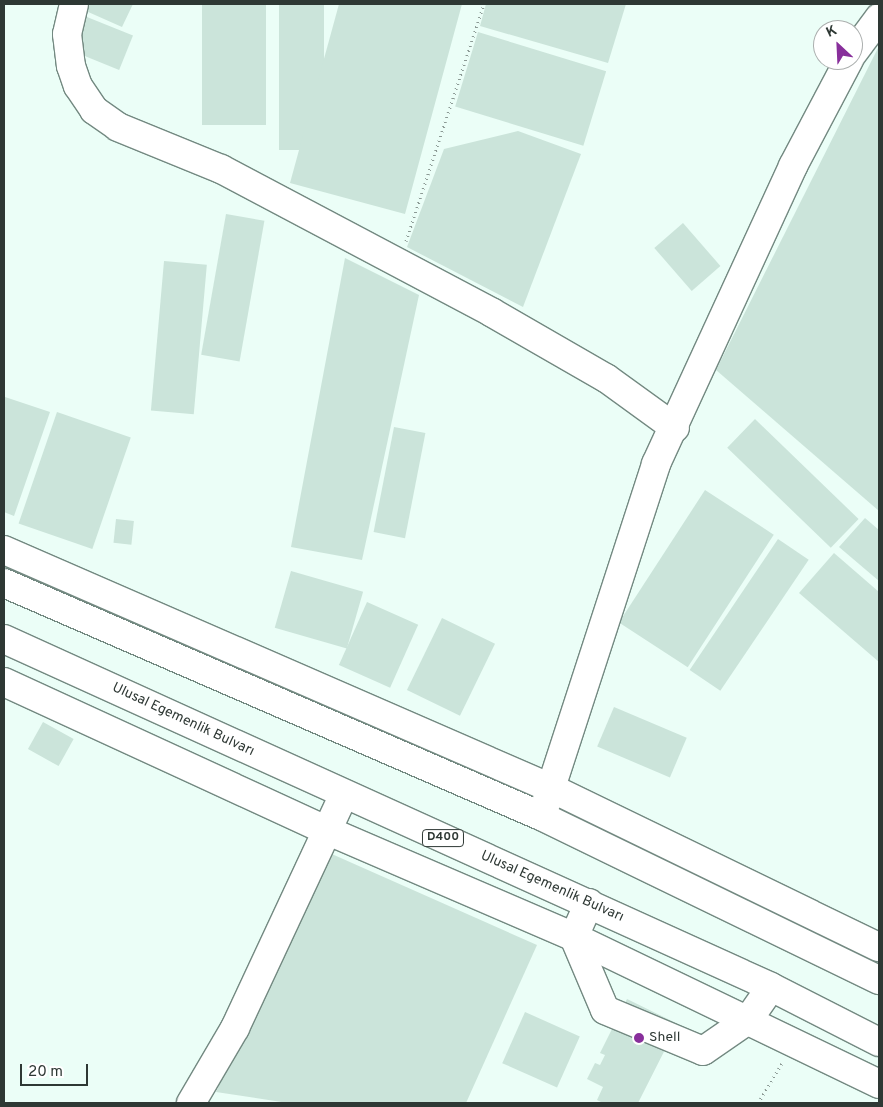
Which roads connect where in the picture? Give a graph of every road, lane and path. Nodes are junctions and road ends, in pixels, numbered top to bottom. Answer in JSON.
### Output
{"nodes":[{"id":1,"x":74,"y":4,"type":"edge"},
{"id":2,"x":484,"y":4,"type":"edge"},
{"id":3,"x":879,"y":18,"type":"edge"},
{"id":4,"x":863,"y":39,"type":"edge"},
{"id":5,"x":844,"y":70,"type":"edge"},
{"id":6,"x":399,"y":263,"type":"junction"},
{"id":7,"x":675,"y":428,"type":"junction"},
{"id":8,"x":4,"y":550,"type":"edge"},
{"id":9,"x":4,"y":583,"type":"edge"},
{"id":10,"x":4,"y":639,"type":"edge"},
{"id":11,"x":4,"y":682,"type":"edge"},
{"id":12,"x":553,"y":789,"type":"junction"},
{"id":13,"x":344,"y":794,"type":"junction"},
{"id":14,"x":541,"y":816,"type":"junction"},
{"id":15,"x":326,"y":830,"type":"junction"},
{"id":16,"x":589,"y":903,"type":"junction"},
{"id":17,"x":574,"y":937,"type":"junction"},
{"id":18,"x":879,"y":947,"type":"edge"},
{"id":19,"x":879,"y":980,"type":"edge"},
{"id":20,"x":771,"y":987,"type":"junction"},
{"id":21,"x":748,"y":1020,"type":"junction"},
{"id":22,"x":794,"y":1042,"type":"junction"},
{"id":23,"x":879,"y":1042,"type":"edge"},
{"id":24,"x":879,"y":1084,"type":"edge"},
{"id":25,"x":191,"y":1103,"type":"edge"},
{"id":26,"x":758,"y":1103,"type":"edge"}],
"edges":[{"from":1,"to":6,"type":"main road"},
{"from":2,"to":6,"type":"path"},
{"from":3,"to":4,"type":"main road"},
{"from":5,"to":7,"type":"main road"},
{"from":6,"to":7,"type":"main road"},
{"from":7,"to":12,"type":"main road"},
{"from":8,"to":12,"type":"main road"},
{"from":9,"to":14,"type":"main road"},
{"from":10,"to":13,"type":"main road","name":"Ulusal Egemenlik Bulvarı","number":"D400"},
{"from":11,"to":15,"type":"main road"},
{"from":12,"to":14,"type":"main road"},
{"from":12,"to":18,"type":"main road"},
{"from":13,"to":15,"type":"main road"},
{"from":13,"to":16,"type":"main road","name":"Ulusal Egemenlik Bulvarı","number":"D400"},
{"from":14,"to":19,"type":"main road"},
{"from":15,"to":17,"type":"main road"},
{"from":15,"to":25,"type":"main road"},
{"from":16,"to":17,"type":"main road"},
{"from":16,"to":20,"type":"main road","name":"Ulusal Egemenlik Bulvarı","number":"D400"},
{"from":17,"to":21,"type":"main road"},
{"from":17,"to":21,"type":"main road"},
{"from":20,"to":21,"type":"main road"},
{"from":20,"to":23,"type":"main road","name":"Ulusal Egemenlik Bulvarı","number":"D400"},
{"from":21,"to":22,"type":"main road"},
{"from":22,"to":24,"type":"main road"},
{"from":22,"to":26,"type":"path"}]}
